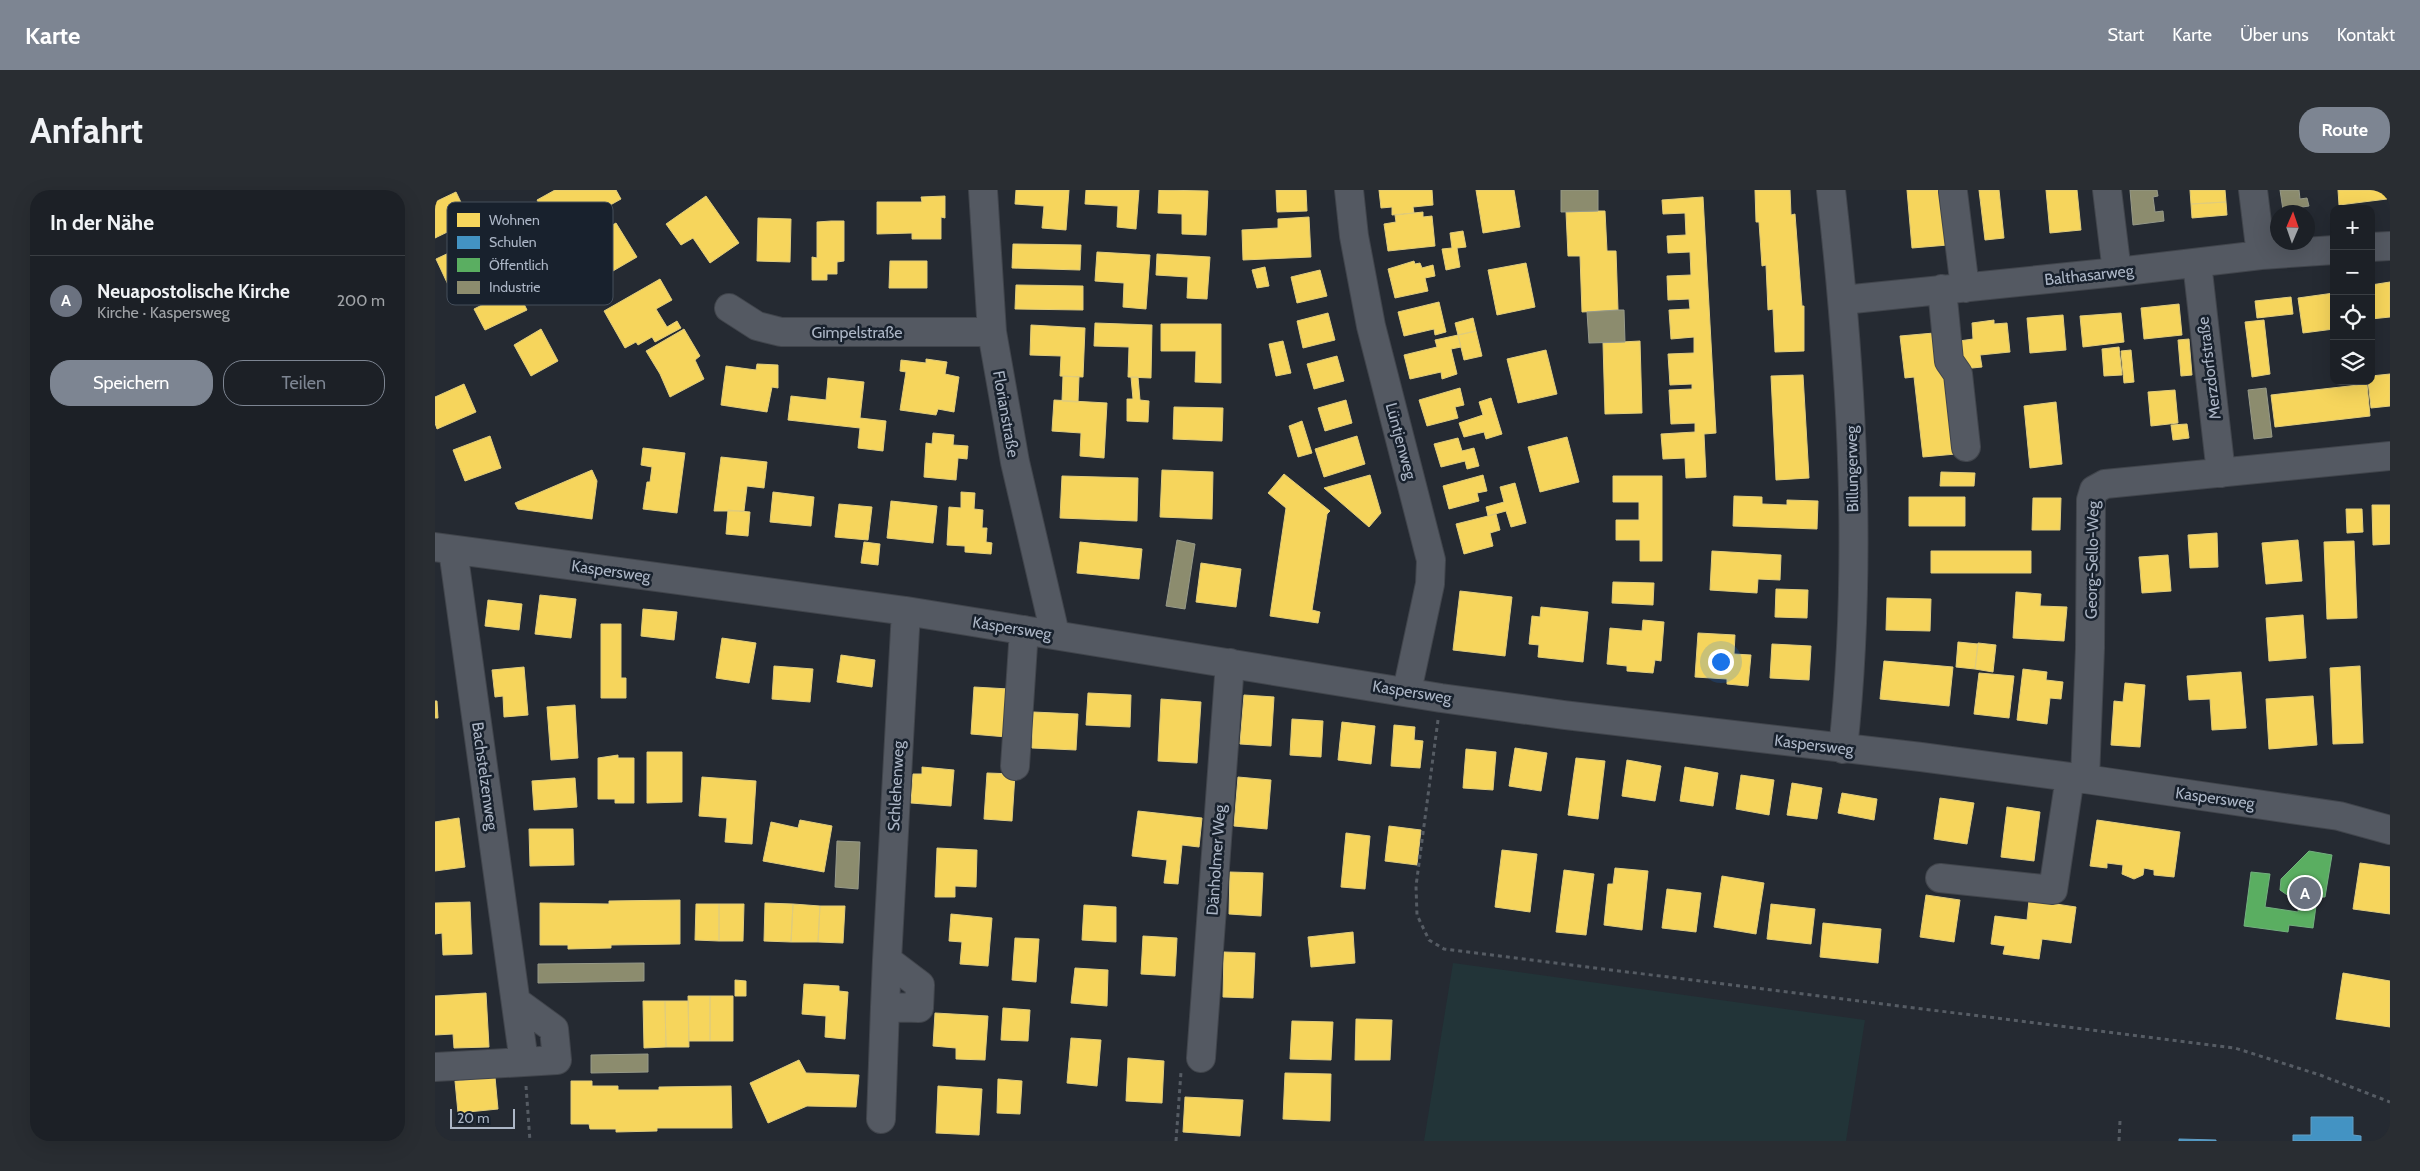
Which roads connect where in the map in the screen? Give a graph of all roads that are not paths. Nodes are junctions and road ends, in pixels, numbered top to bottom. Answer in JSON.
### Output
{"nodes":[{"id":1,"x":983,"y":190,"type":"edge"},
{"id":2,"x":1349,"y":190,"type":"edge"},
{"id":3,"x":1831,"y":190,"type":"edge"},
{"id":4,"x":2107,"y":190,"type":"edge"},
{"id":5,"x":2253,"y":190,"type":"edge"},
{"id":6,"x":1953,"y":192,"type":"dead end"},
{"id":7,"x":2390,"y":246,"type":"edge"},
{"id":8,"x":2375,"y":247,"type":"edge"},
{"id":9,"x":2330,"y":250,"type":"edge"},
{"id":10,"x":2261,"y":255,"type":"junction"},
{"id":11,"x":2197,"y":263,"type":"junction"},
{"id":12,"x":2117,"y":272,"type":"junction"},
{"id":13,"x":1953,"y":288,"type":"junction"},
{"id":14,"x":1843,"y":300,"type":"junction"},
{"id":15,"x":729,"y":308,"type":"dead end"},
{"id":16,"x":992,"y":332,"type":"junction"},
{"id":17,"x":1966,"y":447,"type":"dead end"},
{"id":18,"x":2390,"y":456,"type":"edge"},
{"id":19,"x":2221,"y":473,"type":"junction"},
{"id":20,"x":444,"y":548,"type":"edge"},
{"id":21,"x":906,"y":611,"type":"junction"},
{"id":22,"x":1024,"y":630,"type":"junction"},
{"id":23,"x":1055,"y":634,"type":"junction"},
{"id":24,"x":1231,"y":663,"type":"junction"},
{"id":25,"x":1407,"y":691,"type":"junction"},
{"id":26,"x":1843,"y":749,"type":"junction"},
{"id":27,"x":1015,"y":766,"type":"dead end"},
{"id":28,"x":2078,"y":778,"type":"junction"},
{"id":29,"x":2390,"y":830,"type":"edge"},
{"id":30,"x":1940,"y":878,"type":"dead end"},
{"id":31,"x":1201,"y":1058,"type":"road end"},
{"id":32,"x":435,"y":1067,"type":"edge"},
{"id":33,"x":881,"y":1119,"type":"dead end"}],
"edges":[{"from":1,"to":16,"type":"street","name":"Florianstraße"},
{"from":2,"to":25,"type":"street","name":"Lüntjenweg"},
{"from":3,"to":14,"type":"street","name":"Billungerweg"},
{"from":4,"to":12,"type":"street"},
{"from":5,"to":10,"type":"street"},
{"from":6,"to":13,"type":"street"},
{"from":7,"to":8,"type":"street"},
{"from":9,"to":10,"type":"street","name":"Balthasarweg"},
{"from":10,"to":11,"type":"street","name":"Balthasarweg"},
{"from":11,"to":12,"type":"street","name":"Balthasarweg"},
{"from":11,"to":19,"type":"street","name":"Merzdorfstraße"},
{"from":12,"to":13,"type":"street","name":"Balthasarweg"},
{"from":13,"to":14,"type":"street","name":"Balthasarweg"},
{"from":13,"to":17,"type":"street"},
{"from":14,"to":26,"type":"street","name":"Billungerweg"},
{"from":15,"to":16,"type":"street","name":"Gimpelstraße"},
{"from":16,"to":23,"type":"street","name":"Florianstraße"},
{"from":18,"to":19,"type":"street","name":"Georg-Sello-Weg"},
{"from":19,"to":28,"type":"street","name":"Georg-Sello-Weg"},
{"from":20,"to":21,"type":"street","name":"Kaspersweg"},
{"from":20,"to":32,"type":"street","name":"Bachstelzenweg"},
{"from":21,"to":22,"type":"street","name":"Kaspersweg"},
{"from":21,"to":33,"type":"street","name":"Schlehenweg"},
{"from":22,"to":23,"type":"street","name":"Kaspersweg"},
{"from":22,"to":27,"type":"street"},
{"from":23,"to":24,"type":"street","name":"Kaspersweg"},
{"from":24,"to":25,"type":"street","name":"Kaspersweg"},
{"from":24,"to":31,"type":"street","name":"Dänholmer Weg"},
{"from":25,"to":26,"type":"street","name":"Kaspersweg"},
{"from":26,"to":28,"type":"street","name":"Kaspersweg"},
{"from":28,"to":29,"type":"street","name":"Kaspersweg"},
{"from":28,"to":30,"type":"street"}]}
